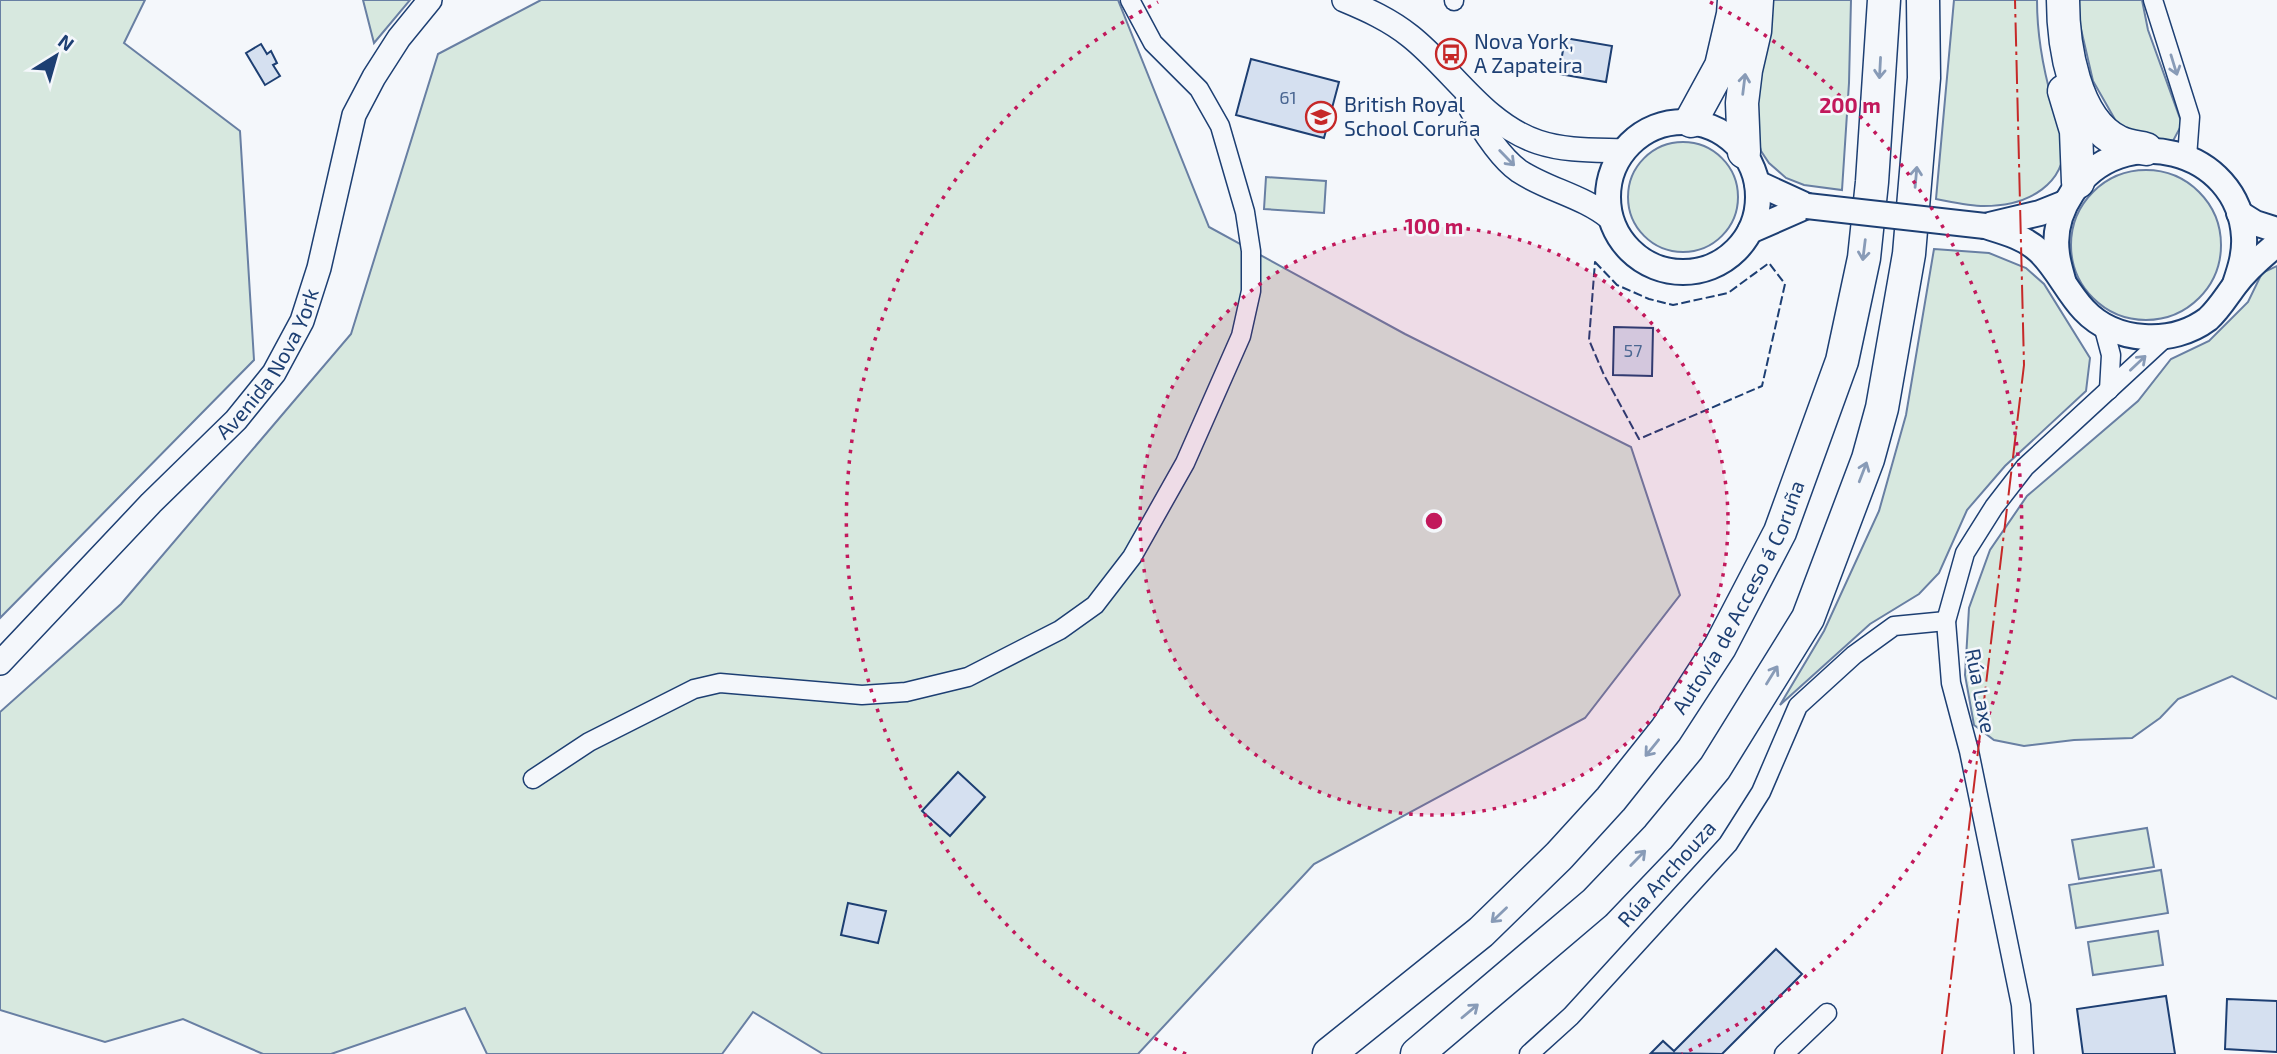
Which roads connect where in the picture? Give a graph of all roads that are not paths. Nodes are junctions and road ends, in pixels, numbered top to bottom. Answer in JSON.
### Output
{"nodes":[{"id":1,"x":430,"y":0,"type":"edge"},
{"id":2,"x":1130,"y":0,"type":"edge"},
{"id":3,"x":1345,"y":0,"type":"edge"},
{"id":4,"x":1734,"y":0,"type":"edge"},
{"id":5,"x":1757,"y":0,"type":"edge"},
{"id":6,"x":1884,"y":0,"type":"edge"},
{"id":7,"x":1923,"y":0,"type":"edge"},
{"id":8,"x":1936,"y":0,"type":"edge"},
{"id":9,"x":2049,"y":0,"type":"edge"},
{"id":10,"x":2063,"y":0,"type":"edge"},
{"id":11,"x":2153,"y":0,"type":"edge"},
{"id":12,"x":1924,"y":78,"type":"junction"},
{"id":13,"x":1456,"y":80,"type":"junction"},
{"id":14,"x":1691,"y":121,"type":"junction"},
{"id":15,"x":2146,"y":149,"type":"junction"},
{"id":16,"x":1623,"y":150,"type":"junction"},
{"id":17,"x":1744,"y":152,"type":"junction"},
{"id":18,"x":2187,"y":157,"type":"junction"},
{"id":19,"x":1757,"y":183,"type":"junction"},
{"id":20,"x":2072,"y":193,"type":"junction"},
{"id":21,"x":1807,"y":206,"type":"junction"},
{"id":22,"x":2239,"y":213,"type":"junction"},
{"id":23,"x":1610,"y":218,"type":"junction"},
{"id":24,"x":1985,"y":226,"type":"junction"},
{"id":25,"x":2277,"y":230,"type":"edge"},
{"id":26,"x":1750,"y":231,"type":"junction"},
{"id":27,"x":2277,"y":244,"type":"edge"},
{"id":28,"x":2063,"y":280,"type":"junction"},
{"id":29,"x":2235,"y":284,"type":"junction"},
{"id":30,"x":2103,"y":325,"type":"junction"},
{"id":31,"x":2166,"y":336,"type":"junction"},
{"id":32,"x":2109,"y":390,"type":"junction"},
{"id":33,"x":1946,"y":621,"type":"junction"},
{"id":34,"x":0,"y":663,"type":"edge"},
{"id":35,"x":533,"y":779,"type":"dead end"},
{"id":36,"x":1827,"y":1013,"type":"dead end"},
{"id":37,"x":1329,"y":1054,"type":"edge"},
{"id":38,"x":1417,"y":1054,"type":"edge"},
{"id":39,"x":1529,"y":1054,"type":"edge"},
{"id":40,"x":1784,"y":1054,"type":"edge"},
{"id":41,"x":2024,"y":1054,"type":"edge"}],
"edges":[{"from":1,"to":34,"type":"street","name":"Avenida Nova York"},
{"from":2,"to":35,"type":"street"},
{"from":3,"to":13,"type":"street"},
{"from":4,"to":14,"type":"highway"},
{"from":17,"to":5,"type":"highway","one_way":true},
{"from":6,"to":37,"type":"highway","name":"Autovía de Acceso á Coruña","one_way":true},
{"from":7,"to":12,"type":"highway"},
{"from":8,"to":12,"type":"highway"},
{"from":9,"to":20,"type":"highway"},
{"from":10,"to":15,"type":"highway"},
{"from":11,"to":18,"type":"street","one_way":true},
{"from":38,"to":12,"type":"highway","one_way":true},
{"from":13,"to":16,"type":"street"},
{"from":13,"to":23,"type":"street","one_way":true},
{"from":14,"to":16,"type":"main road"},
{"from":14,"to":17,"type":"main road"},
{"from":15,"to":18,"type":"main road"},
{"from":15,"to":20,"type":"main road"},
{"from":16,"to":23,"type":"main road"},
{"from":17,"to":19,"type":"main road"},
{"from":18,"to":22,"type":"main road"},
{"from":19,"to":21,"type":"main road"},
{"from":19,"to":26,"type":"main road"},
{"from":20,"to":24,"type":"main road"},
{"from":20,"to":28,"type":"main road"},
{"from":21,"to":24,"type":"main road","bridge":true},
{"from":21,"to":26,"type":"main road"},
{"from":22,"to":25,"type":"main road"},
{"from":22,"to":29,"type":"main road"},
{"from":23,"to":26,"type":"main road"},
{"from":24,"to":28,"type":"main road"},
{"from":27,"to":29,"type":"main road"},
{"from":28,"to":30,"type":"main road"},
{"from":29,"to":31,"type":"main road"},
{"from":30,"to":31,"type":"main road"},
{"from":30,"to":32,"type":"street"},
{"from":32,"to":31,"type":"street","name":"Rúa Laxe","one_way":true},
{"from":32,"to":33,"type":"street","name":"Rúa Laxe"},
{"from":33,"to":39,"type":"street","name":"Rúa Anchouza"},
{"from":33,"to":41,"type":"street","name":"Rúa Laxe"},
{"from":36,"to":40,"type":"street"}]}
